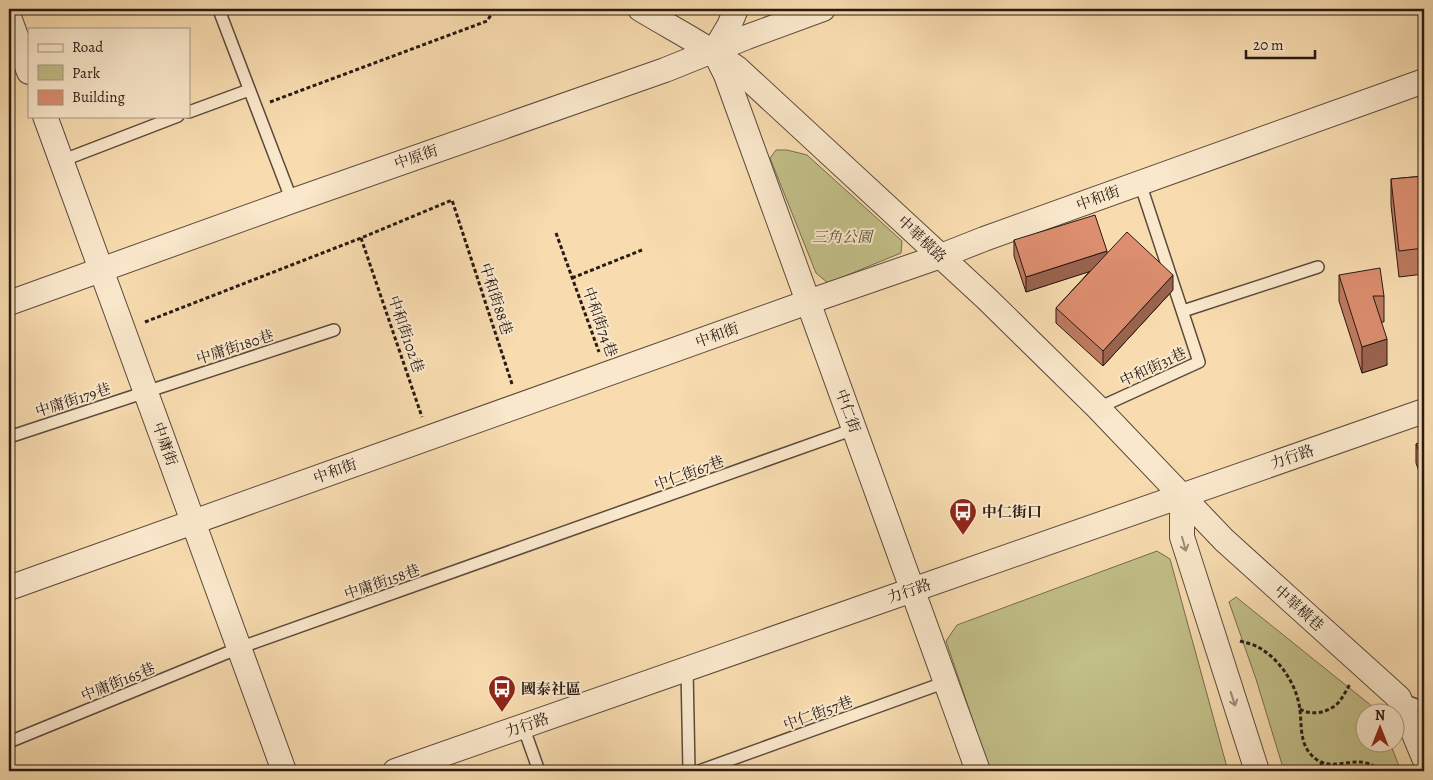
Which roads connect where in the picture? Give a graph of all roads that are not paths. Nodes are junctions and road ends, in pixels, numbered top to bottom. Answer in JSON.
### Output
{"nodes":[{"id":1,"x":14,"y":9,"type":"edge"},
{"id":2,"x":640,"y":9,"type":"edge"},
{"id":3,"x":736,"y":9,"type":"edge"},
{"id":4,"x":823,"y":9,"type":"edge"},
{"id":5,"x":219,"y":10,"type":"edge"},
{"id":6,"x":9,"y":11,"type":"edge"},
{"id":7,"x":9,"y":18,"type":"edge"},
{"id":8,"x":714,"y":52,"type":"junction"},
{"id":9,"x":28,"y":69,"type":"edge"},
{"id":10,"x":1424,"y":81,"type":"edge"},
{"id":11,"x":249,"y":90,"type":"junction"},
{"id":12,"x":190,"y":112,"type":"edge"},
{"id":13,"x":46,"y":118,"type":"edge"},
{"id":14,"x":173,"y":118,"type":"edge"},
{"id":15,"x":61,"y":161,"type":"junction"},
{"id":16,"x":1140,"y":183,"type":"junction"},
{"id":17,"x":292,"y":201,"type":"junction"},
{"id":18,"x":941,"y":256,"type":"junction"},
{"id":19,"x":1318,"y":267,"type":"dead end"},
{"id":20,"x":101,"y":270,"type":"junction"},
{"id":21,"x":808,"y":302,"type":"junction"},
{"id":22,"x":9,"y":303,"type":"edge"},
{"id":23,"x":1183,"y":311,"type":"junction"},
{"id":24,"x":334,"y":330,"type":"dead end"},
{"id":25,"x":146,"y":392,"type":"junction"},
{"id":26,"x":1098,"y":408,"type":"junction"},
{"id":27,"x":1424,"y":411,"type":"edge"},
{"id":28,"x":854,"y":430,"type":"junction"},
{"id":29,"x":9,"y":437,"type":"edge"},
{"id":30,"x":1182,"y":495,"type":"junction"},
{"id":31,"x":193,"y":522,"type":"junction"},
{"id":32,"x":534,"y":544,"type":"joint"},
{"id":33,"x":9,"y":588,"type":"edge"},
{"id":34,"x":912,"y":590,"type":"junction"},
{"id":35,"x":239,"y":648,"type":"junction"},
{"id":36,"x":687,"y":669,"type":"junction"},
{"id":37,"x":946,"y":682,"type":"junction"},
{"id":38,"x":1399,"y":698,"type":"junction"},
{"id":39,"x":1424,"y":708,"type":"edge"},
{"id":40,"x":523,"y":726,"type":"junction"},
{"id":41,"x":9,"y":742,"type":"edge"},
{"id":42,"x":1424,"y":758,"type":"edge"},
{"id":43,"x":284,"y":771,"type":"edge"},
{"id":44,"x":395,"y":771,"type":"edge"},
{"id":45,"x":539,"y":771,"type":"edge"},
{"id":46,"x":689,"y":771,"type":"edge"},
{"id":47,"x":699,"y":771,"type":"edge"},
{"id":48,"x":978,"y":771,"type":"edge"},
{"id":49,"x":1257,"y":771,"type":"edge"}],
"edges":[{"from":1,"to":6,"type":"street"},
{"from":2,"to":8,"type":"street","name":"中華橫路"},
{"from":3,"to":8,"type":"street"},
{"from":4,"to":8,"type":"street","name":"中原街"},
{"from":5,"to":11,"type":"lane"},
{"from":7,"to":9,"type":"street"},
{"from":8,"to":17,"type":"street","name":"中原街"},
{"from":8,"to":18,"type":"street","name":"中華橫路"},
{"from":8,"to":21,"type":"street","name":"中仁街"},
{"from":10,"to":16,"type":"street","name":"中和街"},
{"from":11,"to":12,"type":"lane"},
{"from":11,"to":17,"type":"lane"},
{"from":13,"to":15,"type":"street","name":"中庸街"},
{"from":14,"to":15,"type":"lane"},
{"from":15,"to":20,"type":"street","name":"中庸街"},
{"from":16,"to":18,"type":"street","name":"中和街"},
{"from":16,"to":23,"type":"lane","name":"中和街31巷"},
{"from":17,"to":20,"type":"street","name":"中原街"},
{"from":18,"to":21,"type":"street","name":"中和街"},
{"from":18,"to":26,"type":"street","name":"中華橫路"},
{"from":19,"to":23,"type":"lane"},
{"from":20,"to":22,"type":"street","name":"中原街"},
{"from":20,"to":25,"type":"street","name":"中庸街"},
{"from":21,"to":28,"type":"street","name":"中仁街"},
{"from":21,"to":31,"type":"street","name":"中和街"},
{"from":23,"to":26,"type":"lane","name":"中和街31巷"},
{"from":24,"to":25,"type":"lane","name":"中庸街180巷"},
{"from":25,"to":29,"type":"lane","name":"中庸街179巷"},
{"from":25,"to":31,"type":"street","name":"中庸街"},
{"from":26,"to":30,"type":"street","name":"中華橫路"},
{"from":27,"to":30,"type":"street","name":"力行路"},
{"from":28,"to":32,"type":"lane","name":"中仁街67巷"},
{"from":28,"to":34,"type":"street","name":"中仁街"},
{"from":30,"to":34,"type":"street","name":"力行路"},
{"from":30,"to":38,"type":"street","name":"中華橫巷"},
{"from":30,"to":49,"type":"street","one_way":true},
{"from":31,"to":33,"type":"street","name":"中和街"},
{"from":31,"to":35,"type":"street","name":"中庸街"},
{"from":32,"to":35,"type":"lane","name":"中庸街158巷"},
{"from":34,"to":36,"type":"street","name":"力行路"},
{"from":34,"to":37,"type":"street","name":"中仁街"},
{"from":35,"to":41,"type":"lane","name":"中庸街165巷"},
{"from":35,"to":43,"type":"street","name":"中庸街"},
{"from":36,"to":40,"type":"street","name":"力行路"},
{"from":36,"to":46,"type":"lane"},
{"from":37,"to":47,"type":"lane","name":"中仁街57巷"},
{"from":37,"to":48,"type":"street","name":"中仁街"},
{"from":38,"to":39,"type":"lane","name":"中華橫巷"},
{"from":38,"to":42,"type":"street"},
{"from":40,"to":44,"type":"street","name":"力行路"},
{"from":40,"to":45,"type":"lane"}]}
